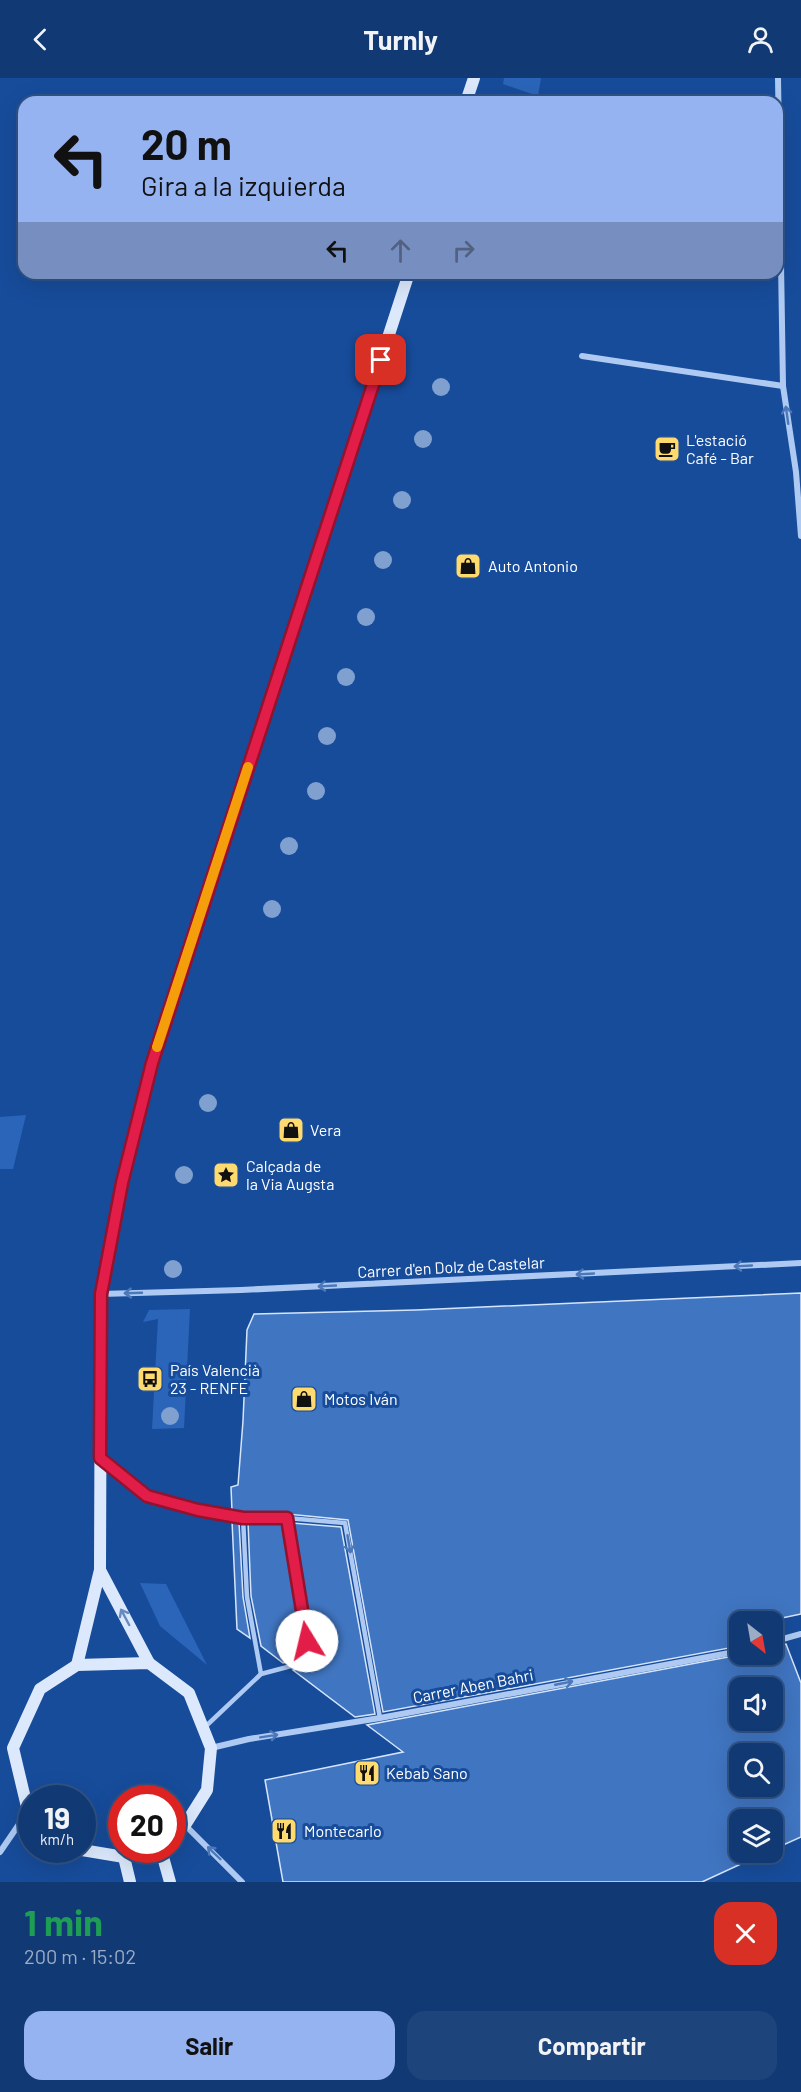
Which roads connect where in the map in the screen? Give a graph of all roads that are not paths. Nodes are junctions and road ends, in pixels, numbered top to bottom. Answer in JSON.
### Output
{"nodes":[{"id":1,"x":474,"y":78,"type":"edge"},
{"id":2,"x":778,"y":78,"type":"edge"},
{"id":3,"x":468,"y":96,"type":"edge"},
{"id":4,"x":778,"y":96,"type":"edge"},
{"id":5,"x":407,"y":279,"type":"edge"},
{"id":6,"x":781,"y":279,"type":"edge"},
{"id":7,"x":582,"y":356,"type":"dead end"},
{"id":8,"x":783,"y":386,"type":"junction"},
{"id":9,"x":798,"y":471,"type":"edge"},
{"id":10,"x":801,"y":536,"type":"edge"},
{"id":11,"x":801,"y":1263,"type":"edge"},
{"id":12,"x":101,"y":1294,"type":"junction"},
{"id":13,"x":100,"y":1458,"type":"junction"},
{"id":14,"x":243,"y":1518,"type":"junction"},
{"id":15,"x":287,"y":1518,"type":"junction"},
{"id":16,"x":100,"y":1570,"type":"junction"},
{"id":17,"x":801,"y":1634,"type":"edge"},
{"id":18,"x":783,"y":1639,"type":"edge"},
{"id":19,"x":729,"y":1653,"type":"edge"},
{"id":20,"x":149,"y":1664,"type":"junction"},
{"id":21,"x":76,"y":1665,"type":"junction"},
{"id":22,"x":261,"y":1674,"type":"junction"},
{"id":23,"x":380,"y":1718,"type":"junction"},
{"id":24,"x":203,"y":1729,"type":"junction"},
{"id":25,"x":212,"y":1748,"type":"junction"},
{"id":26,"x":23,"y":1785,"type":"edge"},
{"id":27,"x":186,"y":1823,"type":"edge"},
{"id":28,"x":186,"y":1826,"type":"edge"},
{"id":29,"x":18,"y":1828,"type":"edge"},
{"id":30,"x":0,"y":1852,"type":"edge"},
{"id":31,"x":125,"y":1863,"type":"edge"},
{"id":32,"x":165,"y":1863,"type":"edge"},
{"id":33,"x":130,"y":1882,"type":"edge"},
{"id":34,"x":170,"y":1882,"type":"edge"},
{"id":35,"x":242,"y":1882,"type":"edge"}],
"edges":[{"from":1,"to":3,"type":"main road"},
{"from":2,"to":4,"type":"street"},
{"from":5,"to":12,"type":"main road"},
{"from":6,"to":8,"type":"street"},
{"from":7,"to":8,"type":"street"},
{"from":9,"to":8,"type":"street","one_way":true},
{"from":9,"to":10,"type":"street"},
{"from":11,"to":12,"type":"street","name":"Carrer d'en Dolz de Castelar","one_way":true},
{"from":12,"to":13,"type":"main road"},
{"from":13,"to":14,"type":"lane"},
{"from":13,"to":16,"type":"main road"},
{"from":14,"to":15,"type":"lane"},
{"from":14,"to":22,"type":"lane"},
{"from":15,"to":22,"type":"lane"},
{"from":15,"to":23,"type":"lane","one_way":true},
{"from":20,"to":16,"type":"main road","one_way":true},
{"from":16,"to":21,"type":"main road"},
{"from":17,"to":18,"type":"street"},
{"from":23,"to":19,"type":"street","name":"Carrer Aben Bahri","one_way":true},
{"from":20,"to":21,"type":"main road"},
{"from":20,"to":24,"type":"main road"},
{"from":21,"to":26,"type":"main road"},
{"from":22,"to":24,"type":"lane"},
{"from":25,"to":23,"type":"street","name":"Carrer Aben Bahri","one_way":true},
{"from":24,"to":25,"type":"main road"},
{"from":25,"to":27,"type":"main road"},
{"from":35,"to":28,"type":"street","one_way":true},
{"from":29,"to":30,"type":"street"},
{"from":31,"to":33,"type":"main road"},
{"from":32,"to":34,"type":"main road"}]}
